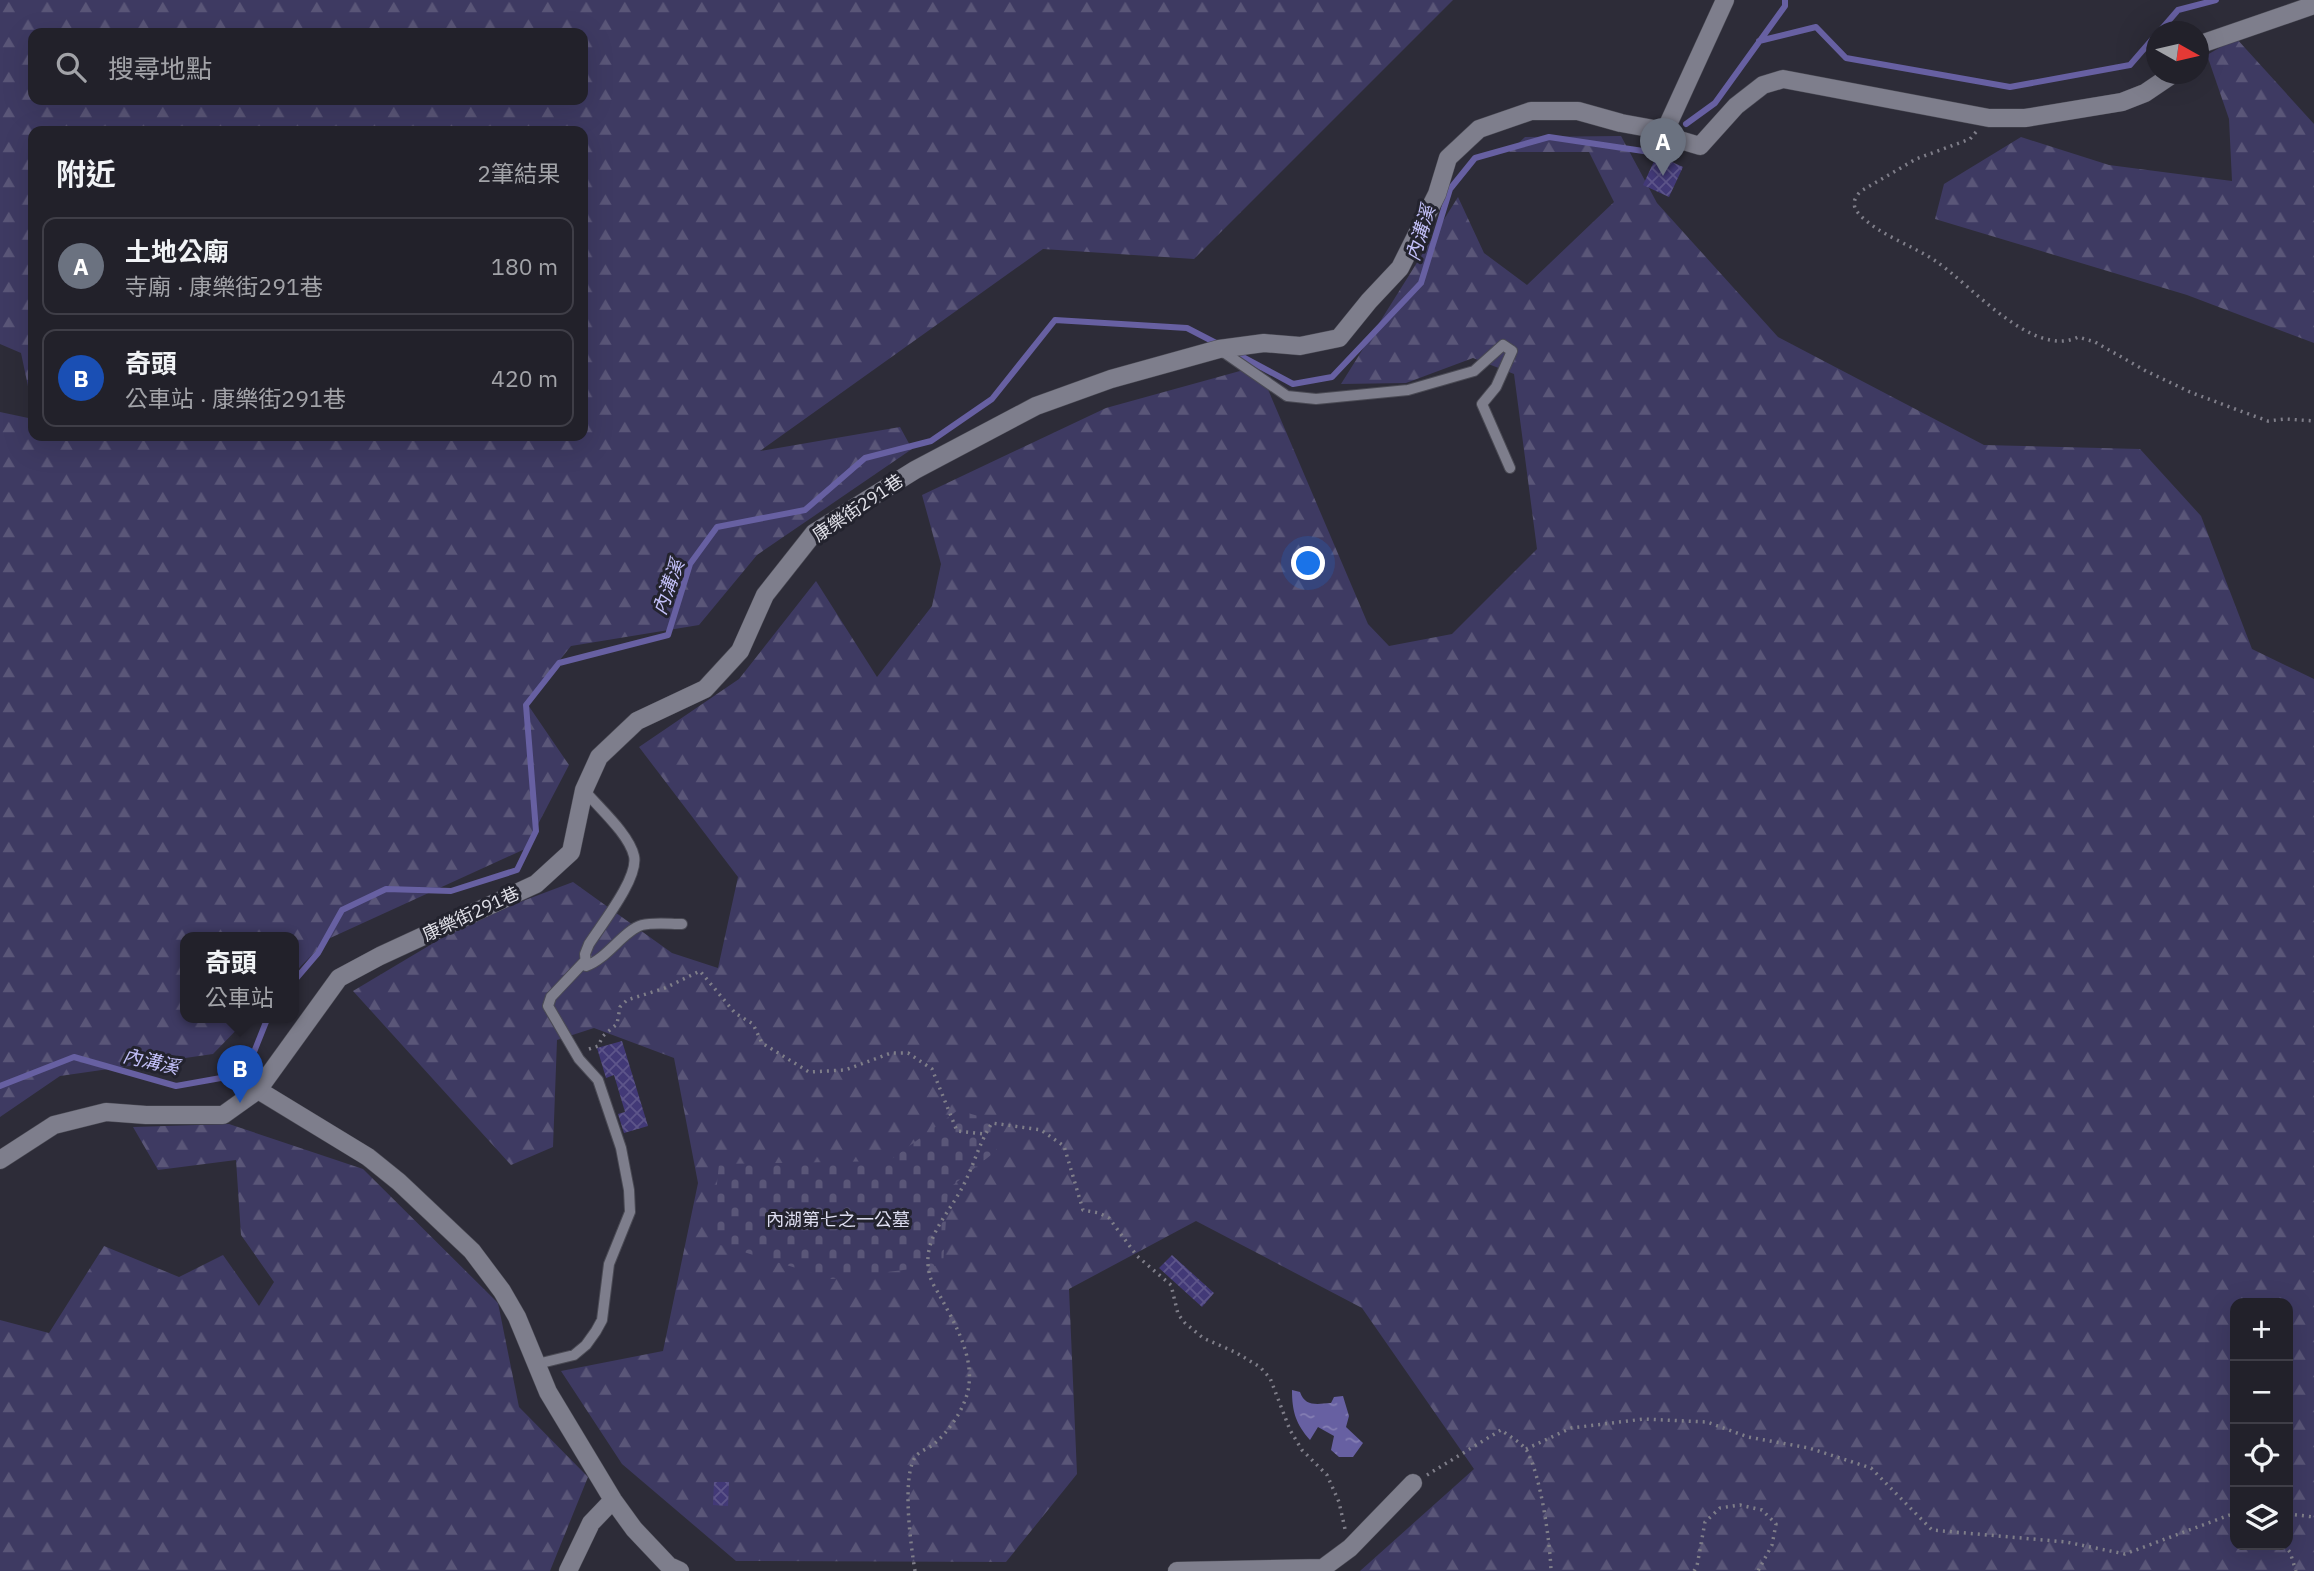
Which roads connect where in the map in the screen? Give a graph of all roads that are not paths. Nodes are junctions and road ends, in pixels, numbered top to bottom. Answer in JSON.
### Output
{"nodes":[{"id":1,"x":1725,"y":0,"type":"edge"},
{"id":2,"x":2314,"y":5,"type":"edge"},
{"id":3,"x":2209,"y":42,"type":"edge"},
{"id":4,"x":2158,"y":84,"type":"edge"},
{"id":5,"x":1665,"y":131,"type":"junction"},
{"id":6,"x":1219,"y":349,"type":"junction"},
{"id":7,"x":1510,"y":468,"type":"dead end"},
{"id":8,"x":584,"y":790,"type":"junction"},
{"id":9,"x":682,"y":924,"type":"dead end"},
{"id":10,"x":584,"y":962,"type":"junction"},
{"id":11,"x":258,"y":1090,"type":"junction"},
{"id":12,"x":0,"y":1160,"type":"edge"},
{"id":13,"x":537,"y":1364,"type":"junction"},
{"id":14,"x":1413,"y":1483,"type":"road end"},
{"id":15,"x":612,"y":1500,"type":"junction"},
{"id":16,"x":568,"y":1571,"type":"edge"},
{"id":17,"x":680,"y":1571,"type":"edge"},
{"id":18,"x":1177,"y":1571,"type":"edge"}],
"edges":[{"from":1,"to":5,"type":"street"},
{"from":2,"to":3,"type":"street"},
{"from":4,"to":5,"type":"street","name":"康樂街291巷"},
{"from":5,"to":6,"type":"street","name":"康樂街291巷"},
{"from":6,"to":7,"type":"lane"},
{"from":6,"to":8,"type":"street","name":"康樂街291巷"},
{"from":8,"to":10,"type":"lane"},
{"from":8,"to":11,"type":"street","name":"康樂街291巷"},
{"from":9,"to":10,"type":"lane"},
{"from":10,"to":13,"type":"lane"},
{"from":11,"to":12,"type":"street","name":"康樂街291巷"},
{"from":11,"to":13,"type":"street"},
{"from":13,"to":15,"type":"street"},
{"from":14,"to":18,"type":"street"},
{"from":15,"to":16,"type":"street"},
{"from":15,"to":17,"type":"street"}]}
